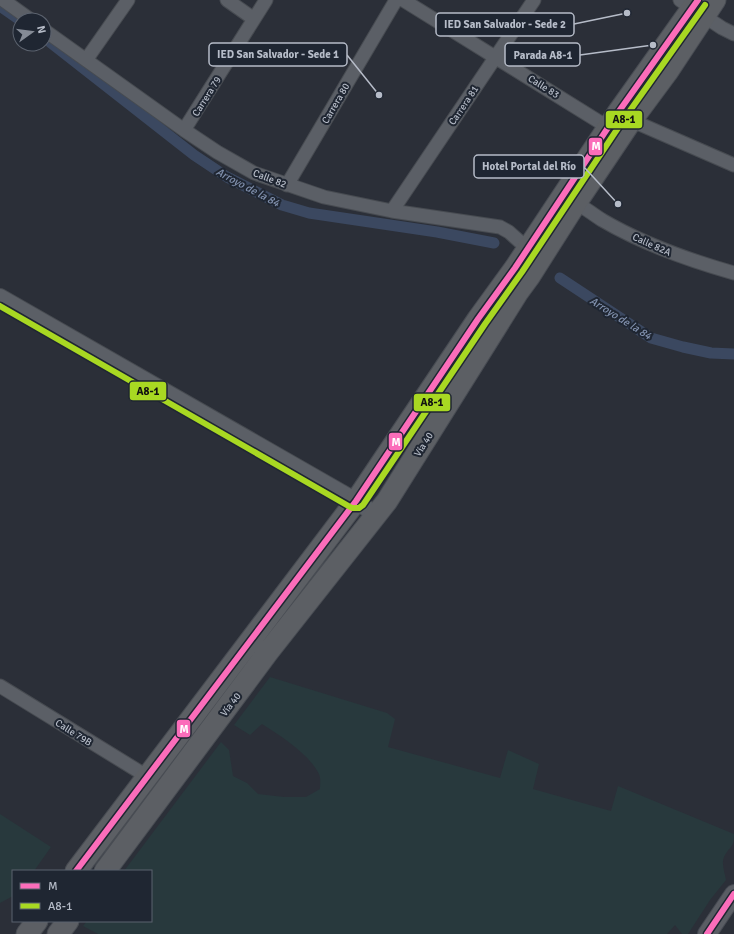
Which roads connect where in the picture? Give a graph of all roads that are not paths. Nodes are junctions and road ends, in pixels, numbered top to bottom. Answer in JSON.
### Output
{"nodes":[{"id":1,"x":3,"y":0,"type":"edge"},
{"id":2,"x":128,"y":0,"type":"edge"},
{"id":3,"x":227,"y":0,"type":"edge"},
{"id":4,"x":266,"y":0,"type":"edge"},
{"id":5,"x":396,"y":0,"type":"edge"},
{"id":6,"x":403,"y":0,"type":"edge"},
{"id":7,"x":534,"y":0,"type":"edge"},
{"id":8,"x":698,"y":5,"type":"edge"},
{"id":9,"x":19,"y":12,"type":"edge"},
{"id":10,"x":254,"y":18,"type":"junction"},
{"id":11,"x":734,"y":34,"type":"edge"},
{"id":12,"x":52,"y":36,"type":"edge"},
{"id":13,"x":495,"y":56,"type":"junction"},
{"id":14,"x":86,"y":60,"type":"junction"},
{"id":15,"x":620,"y":125,"type":"junction"},
{"id":16,"x":184,"y":130,"type":"junction"},
{"id":17,"x":734,"y":165,"type":"edge"},
{"id":18,"x":287,"y":185,"type":"junction"},
{"id":19,"x":576,"y":203,"type":"junction"},
{"id":20,"x":392,"y":211,"type":"junction"},
{"id":21,"x":528,"y":248,"type":"junction"},
{"id":22,"x":734,"y":273,"type":"edge"},
{"id":23,"x":0,"y":297,"type":"edge"},
{"id":24,"x":356,"y":501,"type":"junction"},
{"id":25,"x":376,"y":515,"type":"junction"},
{"id":26,"x":245,"y":648,"type":"junction"},
{"id":27,"x":263,"y":659,"type":"junction"},
{"id":28,"x":0,"y":686,"type":"edge"},
{"id":29,"x":148,"y":777,"type":"junction"},
{"id":30,"x":77,"y":870,"type":"edge"},
{"id":31,"x":106,"y":870,"type":"edge"},
{"id":32,"x":734,"y":894,"type":"edge"},
{"id":33,"x":734,"y":914,"type":"edge"},
{"id":34,"x":37,"y":922,"type":"edge"},
{"id":35,"x":67,"y":922,"type":"edge"},
{"id":36,"x":28,"y":934,"type":"edge"},
{"id":37,"x":58,"y":934,"type":"edge"},
{"id":38,"x":707,"y":934,"type":"edge"},
{"id":39,"x":720,"y":934,"type":"edge"}],
"edges":[{"from":1,"to":9,"type":"street"},
{"from":2,"to":14,"type":"street"},
{"from":3,"to":10,"type":"street"},
{"from":4,"to":10,"type":"street","name":"Carrera 79"},
{"from":5,"to":18,"type":"street","name":"Carrera 80"},
{"from":6,"to":13,"type":"street","name":"Calle 83"},
{"from":7,"to":13,"type":"street","name":"Carrera 81"},
{"from":8,"to":11,"type":"street"},
{"from":8,"to":15,"type":"highway","name":"Vía 40"},
{"from":10,"to":16,"type":"street","name":"Carrera 79"},
{"from":12,"to":14,"type":"street","name":"Calle 82"},
{"from":13,"to":15,"type":"street","name":"Calle 83"},
{"from":13,"to":20,"type":"street","name":"Carrera 81"},
{"from":14,"to":16,"type":"street","name":"Calle 82"},
{"from":15,"to":17,"type":"street","name":"Calle 83"},
{"from":15,"to":19,"type":"highway","name":"Vía 40"},
{"from":15,"to":21,"type":"highway","name":"Vía 40"},
{"from":16,"to":18,"type":"street","name":"Calle 82"},
{"from":18,"to":20,"type":"street","name":"Calle 82"},
{"from":19,"to":22,"type":"street","name":"Calle 82A"},
{"from":19,"to":25,"type":"highway","name":"Vía 40"},
{"from":20,"to":21,"type":"street","name":"Calle 82"},
{"from":21,"to":24,"type":"highway","name":"Vía 40"},
{"from":23,"to":24,"type":"street"},
{"from":24,"to":25,"type":"street"},
{"from":24,"to":26,"type":"highway","name":"Vía 40"},
{"from":25,"to":27,"type":"highway","name":"Vía 40"},
{"from":26,"to":27,"type":"highway"},
{"from":26,"to":29,"type":"highway","name":"Vía 40"},
{"from":27,"to":31,"type":"highway","name":"Vía 40"},
{"from":28,"to":29,"type":"street","name":"Calle 79B"},
{"from":29,"to":30,"type":"highway","name":"Vía 40"},
{"from":32,"to":38,"type":"main road"},
{"from":33,"to":39,"type":"main road"},
{"from":34,"to":36,"type":"highway"},
{"from":35,"to":37,"type":"highway"}]}
